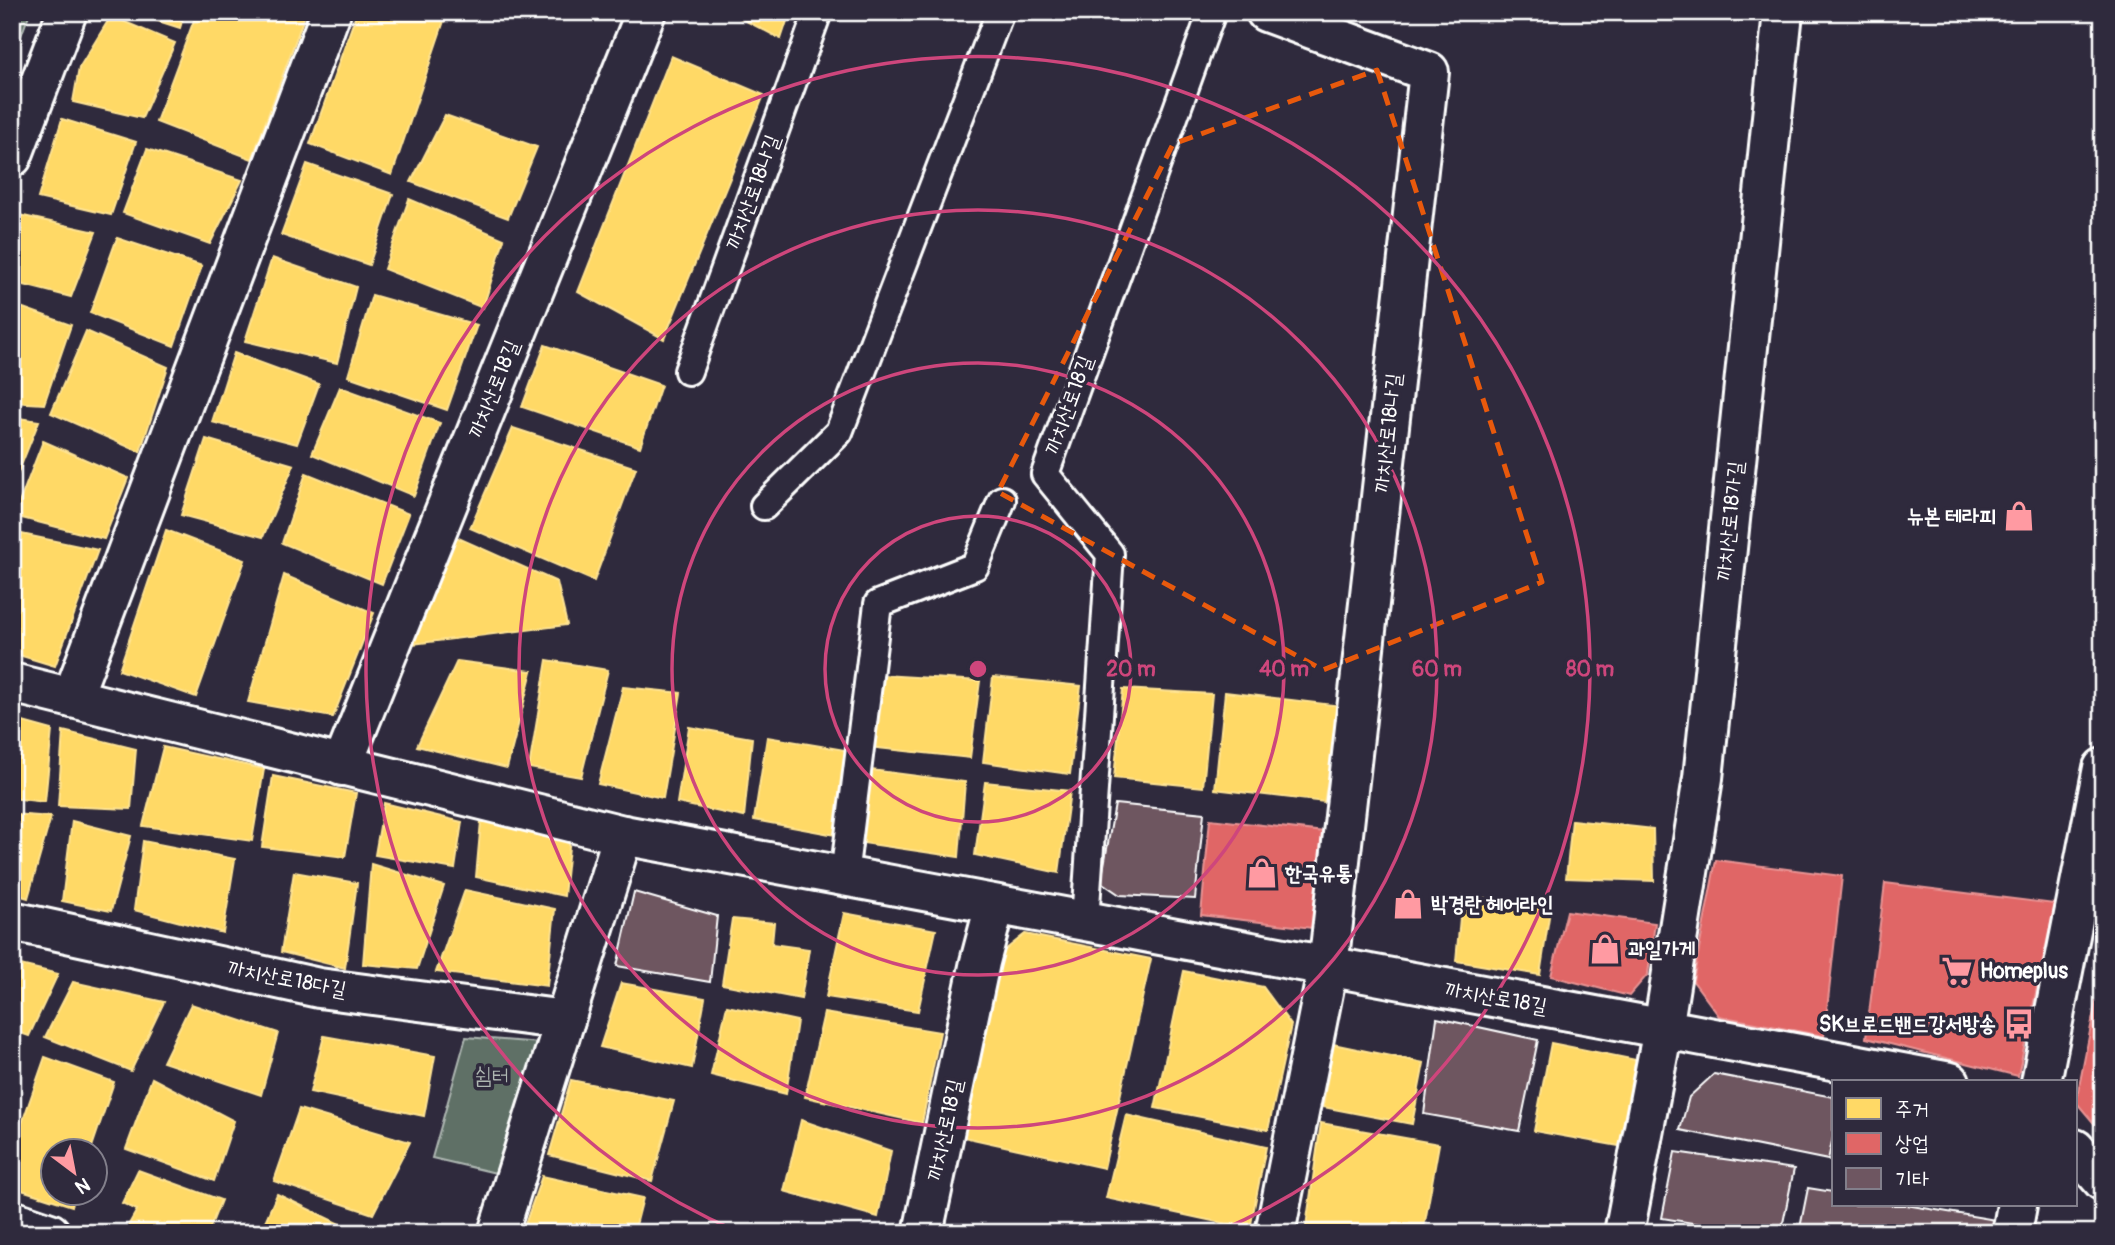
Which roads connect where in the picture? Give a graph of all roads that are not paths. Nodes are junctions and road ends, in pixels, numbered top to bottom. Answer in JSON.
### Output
{"nodes":[{"id":1,"x":67,"y":12,"type":"edge"},
{"id":2,"x":331,"y":12,"type":"edge"},
{"id":3,"x":646,"y":12,"type":"edge"},
{"id":4,"x":818,"y":12,"type":"edge"},
{"id":5,"x":1000,"y":12,"type":"edge"},
{"id":6,"x":1212,"y":12,"type":"edge"},
{"id":7,"x":1266,"y":12,"type":"edge"},
{"id":8,"x":1783,"y":12,"type":"edge"},
{"id":9,"x":12,"y":157,"type":"edge"},
{"id":10,"x":688,"y":371,"type":"dead end"},
{"id":11,"x":1002,"y":500,"type":"dead end"},
{"id":12,"x":764,"y":506,"type":"dead end"},
{"id":13,"x":12,"y":683,"type":"edge"},
{"id":14,"x":72,"y":698,"type":"junction"},
{"id":15,"x":342,"y":765,"type":"junction"},
{"id":16,"x":2103,"y":768,"type":"edge"},
{"id":17,"x":623,"y":835,"type":"junction"},
{"id":18,"x":844,"y":876,"type":"junction"},
{"id":19,"x":995,"y":905,"type":"junction"},
{"id":20,"x":12,"y":921,"type":"edge"},
{"id":21,"x":1085,"y":921,"type":"junction"},
{"id":22,"x":1328,"y":967,"type":"junction"},
{"id":23,"x":565,"y":1020,"type":"junction"},
{"id":24,"x":1663,"y":1028,"type":"junction"},
{"id":25,"x":1939,"y":1080,"type":"edge"},
{"id":26,"x":2041,"y":1080,"type":"edge"},
{"id":27,"x":2076,"y":1150,"type":"edge"},
{"id":28,"x":2103,"y":1181,"type":"edge"},
{"id":29,"x":2017,"y":1206,"type":"edge"},
{"id":30,"x":12,"y":1220,"type":"edge"},
{"id":31,"x":50,"y":1233,"type":"edge"},
{"id":32,"x":498,"y":1233,"type":"edge"},
{"id":33,"x":923,"y":1233,"type":"edge"},
{"id":34,"x":1275,"y":1233,"type":"edge"},
{"id":35,"x":1624,"y":1233,"type":"edge"},
{"id":36,"x":2012,"y":1233,"type":"edge"}],
"edges":[{"from":1,"to":9,"type":"street"},
{"from":2,"to":14,"type":"street"},
{"from":3,"to":15,"type":"street","name":"까치산로18길"},
{"from":4,"to":10,"type":"lane","name":"까치산로18나길"},
{"from":5,"to":12,"type":"lane"},
{"from":6,"to":21,"type":"lane","name":"까치산로18길"},
{"from":7,"to":22,"type":"street","name":"까치산로18나길"},
{"from":8,"to":24,"type":"street","name":"까치산로18가길"},
{"from":11,"to":18,"type":"lane"},
{"from":13,"to":14,"type":"street","name":"까치산로18길"},
{"from":14,"to":15,"type":"street","name":"까치산로18길"},
{"from":15,"to":17,"type":"street","name":"까치산로18길"},
{"from":16,"to":26,"type":"street"},
{"from":17,"to":18,"type":"street","name":"까치산로18길"},
{"from":17,"to":23,"type":"street"},
{"from":18,"to":19,"type":"street","name":"까치산로18길"},
{"from":19,"to":21,"type":"street","name":"까치산로18길"},
{"from":19,"to":33,"type":"street","name":"까치산로18길"},
{"from":20,"to":23,"type":"street","name":"까치산로18다길"},
{"from":21,"to":22,"type":"street","name":"까치산로18길"},
{"from":22,"to":24,"type":"street","name":"까치산로18길"},
{"from":22,"to":34,"type":"street"},
{"from":23,"to":32,"type":"street"},
{"from":24,"to":25,"type":"street","name":"까치산로18길"},
{"from":24,"to":35,"type":"street"},
{"from":27,"to":28,"type":"street"},
{"from":29,"to":36,"type":"street"},
{"from":30,"to":31,"type":"street"}]}
